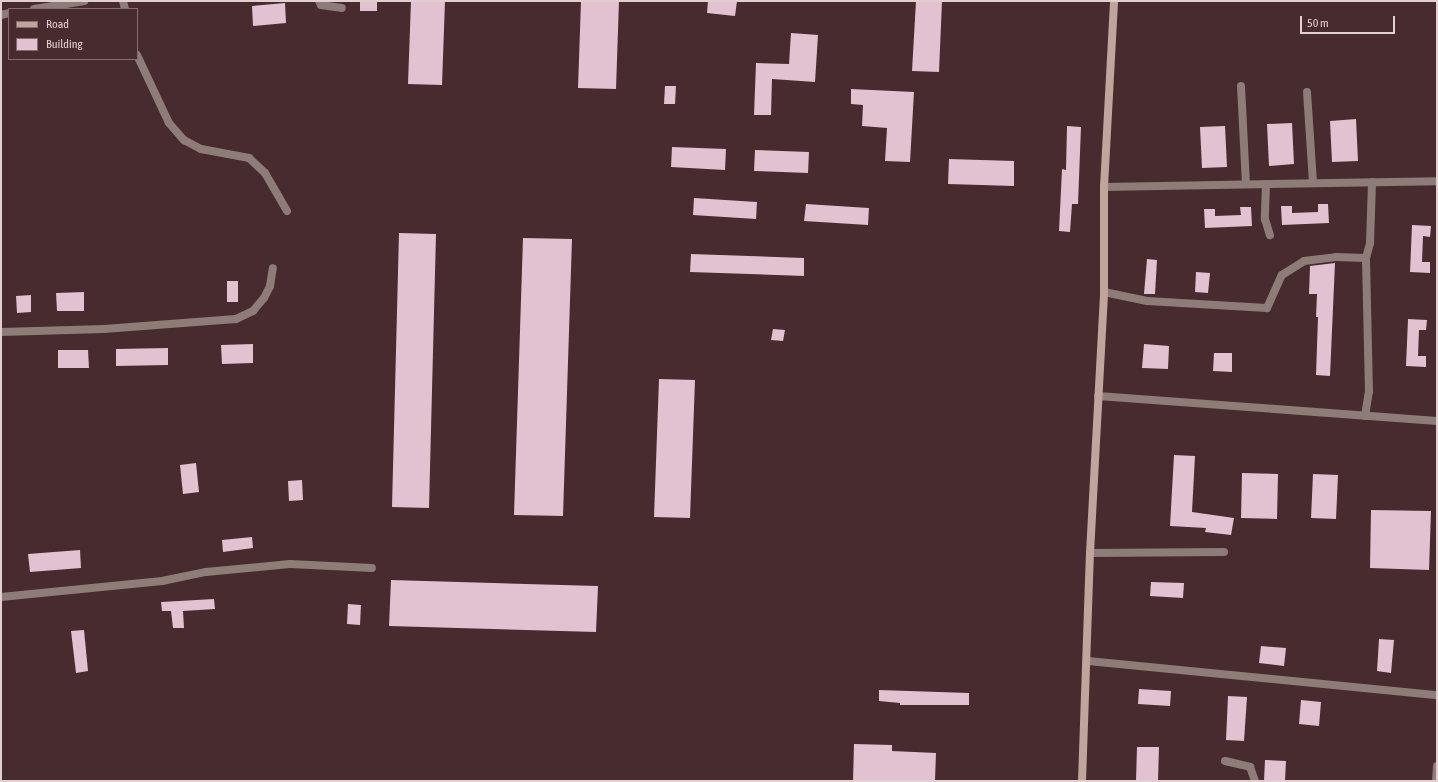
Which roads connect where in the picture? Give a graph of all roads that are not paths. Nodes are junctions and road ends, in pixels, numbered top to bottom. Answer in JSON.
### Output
{"nodes":[{"id":1,"x":84,"y":1,"type":"edge"},
{"id":2,"x":318,"y":1,"type":"edge"},
{"id":3,"x":1114,"y":1,"type":"edge"},
{"id":4,"x":40,"y":8,"type":"edge"},
{"id":5,"x":342,"y":8,"type":"dead end"},
{"id":6,"x":138,"y":57,"type":"edge"},
{"id":7,"x":1241,"y":86,"type":"dead end"},
{"id":8,"x":1307,"y":92,"type":"dead end"},
{"id":9,"x":1437,"y":181,"type":"edge"},
{"id":10,"x":1313,"y":182,"type":"junction"},
{"id":11,"x":1372,"y":182,"type":"junction"},
{"id":12,"x":1246,"y":184,"type":"junction"},
{"id":13,"x":1266,"y":184,"type":"junction"},
{"id":14,"x":1104,"y":187,"type":"junction"},
{"id":15,"x":287,"y":211,"type":"dead end"},
{"id":16,"x":1270,"y":235,"type":"dead end"},
{"id":17,"x":1366,"y":258,"type":"junction"},
{"id":18,"x":273,"y":268,"type":"dead end"},
{"id":19,"x":1104,"y":292,"type":"junction"},
{"id":20,"x":1,"y":332,"type":"edge"},
{"id":21,"x":1098,"y":396,"type":"junction"},
{"id":22,"x":1365,"y":416,"type":"junction"},
{"id":23,"x":1437,"y":421,"type":"edge"},
{"id":24,"x":1224,"y":552,"type":"dead end"},
{"id":25,"x":1090,"y":553,"type":"junction"},
{"id":26,"x":372,"y":568,"type":"dead end"},
{"id":27,"x":1,"y":597,"type":"edge"},
{"id":28,"x":1088,"y":661,"type":"junction"},
{"id":29,"x":1437,"y":695,"type":"edge"},
{"id":30,"x":1225,"y":761,"type":"dead end"},
{"id":31,"x":1437,"y":766,"type":"edge"},
{"id":32,"x":1082,"y":781,"type":"edge"},
{"id":33,"x":1255,"y":781,"type":"edge"},
{"id":34,"x":1436,"y":781,"type":"edge"}],
"edges":[{"from":1,"to":4,"type":"street"},
{"from":2,"to":5,"type":"street"},
{"from":3,"to":14,"type":"main road"},
{"from":6,"to":15,"type":"street"},
{"from":7,"to":12,"type":"street"},
{"from":8,"to":10,"type":"street"},
{"from":9,"to":11,"type":"street"},
{"from":10,"to":11,"type":"street"},
{"from":10,"to":13,"type":"street"},
{"from":11,"to":17,"type":"street"},
{"from":12,"to":13,"type":"street"},
{"from":12,"to":14,"type":"street"},
{"from":13,"to":16,"type":"street"},
{"from":14,"to":19,"type":"main road"},
{"from":17,"to":19,"type":"street"},
{"from":17,"to":22,"type":"street"},
{"from":18,"to":20,"type":"street"},
{"from":19,"to":21,"type":"main road"},
{"from":21,"to":22,"type":"street"},
{"from":21,"to":25,"type":"main road"},
{"from":22,"to":23,"type":"street"},
{"from":24,"to":25,"type":"street"},
{"from":25,"to":28,"type":"main road"},
{"from":26,"to":27,"type":"street"},
{"from":28,"to":29,"type":"street"},
{"from":28,"to":32,"type":"main road"},
{"from":30,"to":33,"type":"street"},
{"from":31,"to":34,"type":"street"}]}
